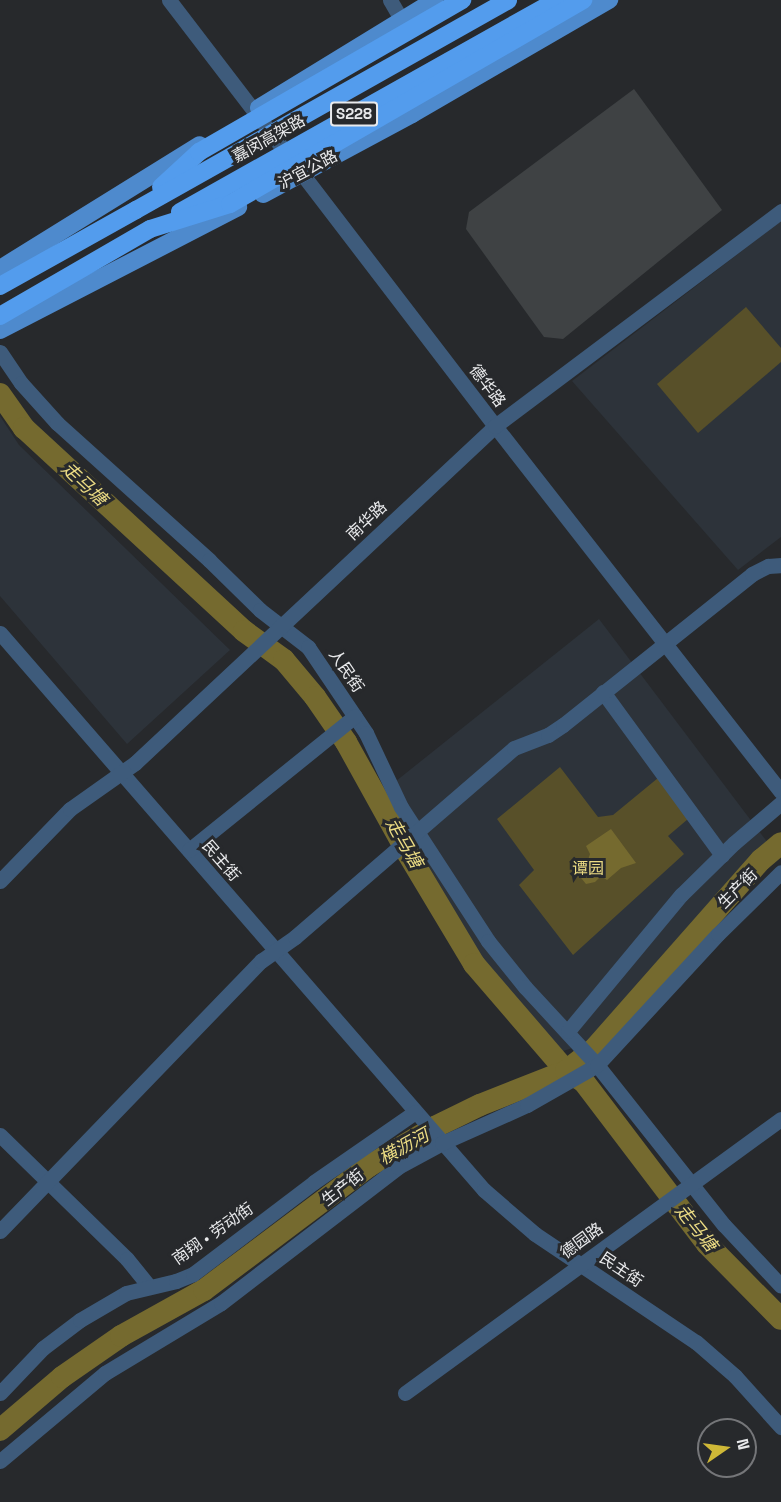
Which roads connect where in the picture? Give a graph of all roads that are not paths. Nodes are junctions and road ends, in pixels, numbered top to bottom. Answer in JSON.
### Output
{"nodes":[{"id":1,"x":169,"y":0,"type":"edge"},
{"id":2,"x":390,"y":0,"type":"edge"},
{"id":3,"x":435,"y":0,"type":"edge"},
{"id":4,"x":462,"y":0,"type":"edge"},
{"id":5,"x":508,"y":0,"type":"edge"},
{"id":6,"x":558,"y":0,"type":"edge"},
{"id":7,"x":583,"y":0,"type":"edge"},
{"id":8,"x":609,"y":0,"type":"edge"},
{"id":9,"x":401,"y":19,"type":"junction"},
{"id":10,"x":254,"y":111,"type":"junction"},
{"id":11,"x":302,"y":174,"type":"junction"},
{"id":12,"x":136,"y":210,"type":"junction"},
{"id":13,"x":781,"y":212,"type":"edge"},
{"id":14,"x":150,"y":230,"type":"junction"},
{"id":15,"x":0,"y":269,"type":"edge"},
{"id":16,"x":0,"y":286,"type":"edge"},
{"id":17,"x":0,"y":316,"type":"edge"},
{"id":18,"x":0,"y":330,"type":"edge"},
{"id":19,"x":0,"y":352,"type":"edge"},
{"id":20,"x":495,"y":426,"type":"junction"},
{"id":21,"x":781,"y":565,"type":"edge"},
{"id":22,"x":277,"y":631,"type":"junction"},
{"id":23,"x":0,"y":633,"type":"edge"},
{"id":24,"x":665,"y":642,"type":"junction"},
{"id":25,"x":603,"y":692,"type":"junction"},
{"id":26,"x":351,"y":719,"type":"junction"},
{"id":27,"x":122,"y":774,"type":"junction"},
{"id":28,"x":781,"y":792,"type":"edge"},
{"id":29,"x":781,"y":803,"type":"edge"},
{"id":30,"x":407,"y":840,"type":"junction"},
{"id":31,"x":189,"y":850,"type":"junction"},
{"id":32,"x":722,"y":855,"type":"junction"},
{"id":33,"x":781,"y":872,"type":"edge"},
{"id":34,"x":0,"y":881,"type":"edge"},
{"id":35,"x":276,"y":951,"type":"junction"},
{"id":36,"x":568,"y":1031,"type":"junction"},
{"id":37,"x":591,"y":1064,"type":"junction"},
{"id":38,"x":415,"y":1112,"type":"junction"},
{"id":39,"x":781,"y":1119,"type":"edge"},
{"id":40,"x":0,"y":1135,"type":"edge"},
{"id":41,"x":442,"y":1143,"type":"junction"},
{"id":42,"x":49,"y":1183,"type":"junction"},
{"id":43,"x":691,"y":1184,"type":"junction"},
{"id":44,"x":0,"y":1231,"type":"edge"},
{"id":45,"x":581,"y":1264,"type":"junction"},
{"id":46,"x":149,"y":1286,"type":"junction"},
{"id":47,"x":781,"y":1286,"type":"edge"},
{"id":48,"x":0,"y":1393,"type":"edge"},
{"id":49,"x":405,"y":1394,"type":"dead end"},
{"id":50,"x":781,"y":1428,"type":"edge"},
{"id":51,"x":0,"y":1461,"type":"edge"}],
"edges":[{"from":1,"to":10,"type":"street","name":"德华路"},
{"from":2,"to":9,"type":"street"},
{"from":3,"to":9,"type":"main road"},
{"from":4,"to":12,"type":"highway","bridge":true},
{"from":5,"to":12,"type":"highway","name":"嘉闵高架路","number":"S228","bridge":true},
{"from":6,"to":14,"type":"highway","name":"嘉闵高架路","number":"S228","bridge":true},
{"from":7,"to":14,"type":"highway","bridge":true},
{"from":8,"to":11,"type":"main road","name":"沪宜公路"},
{"from":9,"to":10,"type":"main road"},
{"from":10,"to":11,"type":"street","name":"德华路"},
{"from":10,"to":15,"type":"main road"},
{"from":11,"to":18,"type":"main road","name":"沪宜公路"},
{"from":11,"to":20,"type":"street","name":"德华路"},
{"from":12,"to":16,"type":"highway","name":"嘉闵高架路","number":"S228"},
{"from":13,"to":20,"type":"street","name":"南华路"},
{"from":14,"to":17,"type":"highway","name":"嘉闵高架路","number":"S228"},
{"from":19,"to":22,"type":"street","name":"人民街"},
{"from":20,"to":22,"type":"street","name":"南华路"},
{"from":20,"to":24,"type":"street","name":"德华路"},
{"from":21,"to":24,"type":"street"},
{"from":22,"to":26,"type":"street","name":"人民街"},
{"from":22,"to":27,"type":"street","name":"南华路"},
{"from":23,"to":27,"type":"street","name":"民主街"},
{"from":24,"to":25,"type":"street"},
{"from":24,"to":28,"type":"street","name":"德华路"},
{"from":25,"to":30,"type":"street"},
{"from":25,"to":32,"type":"street"},
{"from":26,"to":30,"type":"street","name":"人民街"},
{"from":26,"to":31,"type":"street"},
{"from":27,"to":31,"type":"street","name":"民主街"},
{"from":27,"to":34,"type":"street","name":"南华路"},
{"from":29,"to":32,"type":"street"},
{"from":30,"to":35,"type":"street"},
{"from":30,"to":36,"type":"street","name":"人民街"},
{"from":31,"to":35,"type":"street","name":"民主街"},
{"from":32,"to":36,"type":"street"},
{"from":33,"to":37,"type":"street","name":"生产街"},
{"from":35,"to":38,"type":"street","name":"民主街"},
{"from":35,"to":42,"type":"street"},
{"from":36,"to":37,"type":"street","name":"人民街"},
{"from":37,"to":41,"type":"street","name":"生产街"},
{"from":37,"to":43,"type":"street","name":"人民街"},
{"from":38,"to":41,"type":"street","name":"民主街"},
{"from":38,"to":46,"type":"street","name":"南翔 • 劳动街"},
{"from":39,"to":43,"type":"street","name":"德园路"},
{"from":40,"to":42,"type":"street"},
{"from":41,"to":45,"type":"street","name":"民主街"},
{"from":41,"to":51,"type":"street","name":"生产街"},
{"from":42,"to":44,"type":"street"},
{"from":42,"to":46,"type":"street"},
{"from":43,"to":45,"type":"street","name":"德园路"},
{"from":43,"to":47,"type":"street","name":"人民街"},
{"from":45,"to":49,"type":"street","name":"德园路"},
{"from":45,"to":50,"type":"street","name":"民主街"},
{"from":46,"to":48,"type":"street","name":"南翔 • 劳动街"}]}
